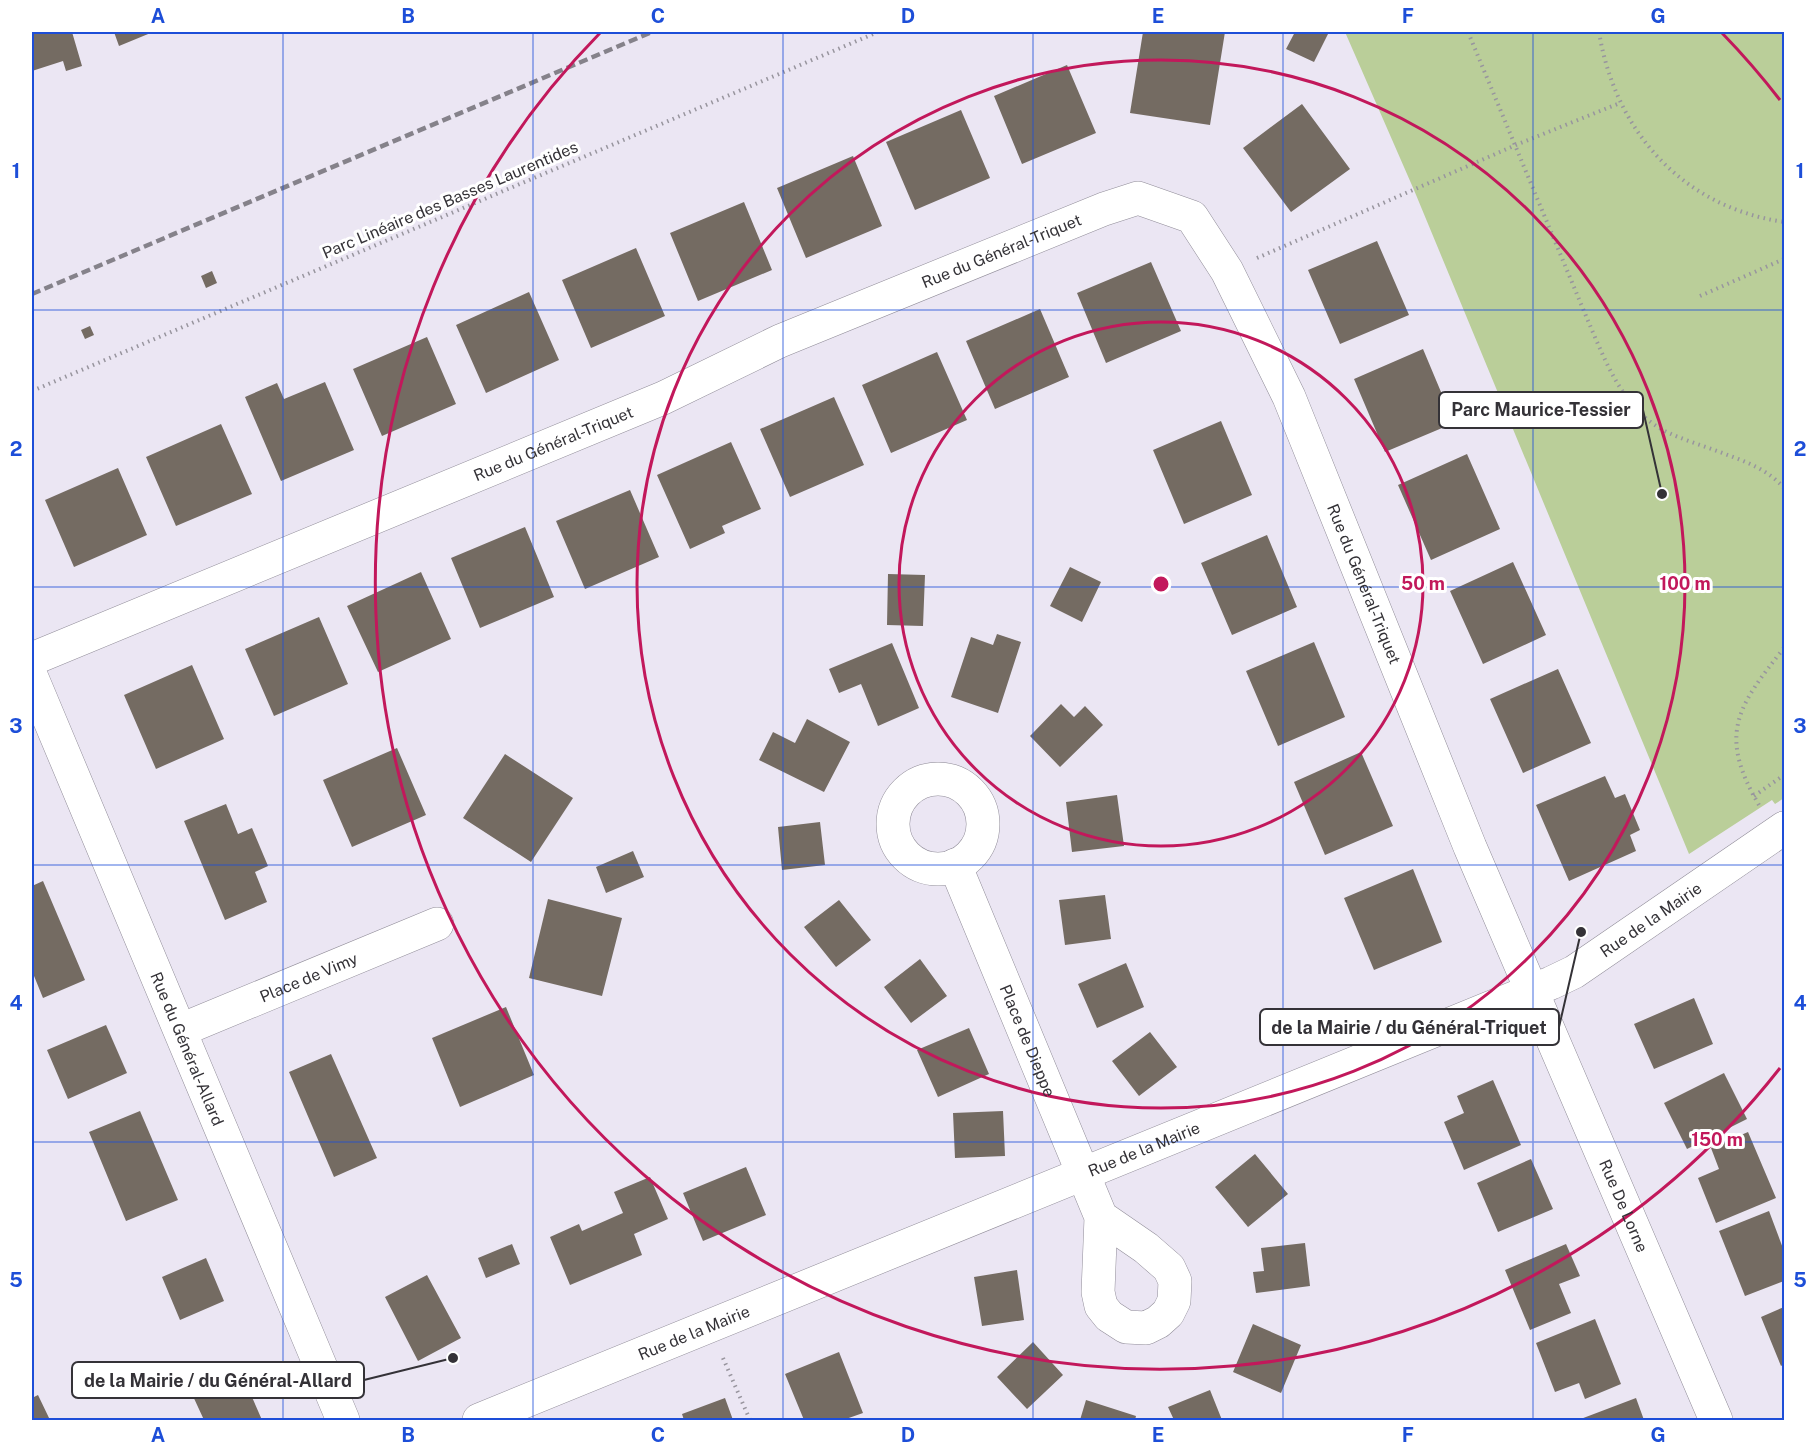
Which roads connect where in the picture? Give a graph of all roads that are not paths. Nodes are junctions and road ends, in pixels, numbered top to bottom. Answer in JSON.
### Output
{"nodes":[{"id":1,"x":32,"y":659,"type":"edge"},
{"id":2,"x":32,"y":678,"type":"edge"},
{"id":3,"x":1773,"y":819,"type":"edge"},
{"id":4,"x":955,"y":865,"type":"dead end"},
{"id":5,"x":437,"y":924,"type":"dead end"},
{"id":6,"x":1532,"y":991,"type":"junction"},
{"id":7,"x":181,"y":1030,"type":"junction"},
{"id":8,"x":1083,"y":1174,"type":"junction"},
{"id":9,"x":1101,"y":1217,"type":"dead end"},
{"id":10,"x":343,"y":1420,"type":"edge"},
{"id":11,"x":479,"y":1420,"type":"edge"},
{"id":12,"x":1716,"y":1420,"type":"edge"}],
"edges":[{"from":1,"to":6,"type":"street","name":"Rue du Général-Triquet"},
{"from":2,"to":7,"type":"street","name":"Rue du Général-Allard"},
{"from":3,"to":6,"type":"street","name":"Rue de la Mairie"},
{"from":4,"to":8,"type":"street","name":"Place de Dieppe"},
{"from":5,"to":7,"type":"street","name":"Place de Vimy"},
{"from":6,"to":8,"type":"street","name":"Rue de la Mairie"},
{"from":6,"to":12,"type":"street","name":"Rue De Lorne"},
{"from":7,"to":10,"type":"street","name":"Rue du Général-Allard"},
{"from":8,"to":9,"type":"street","name":"Place de Dieppe"},
{"from":8,"to":11,"type":"street","name":"Rue de la Mairie"}]}
